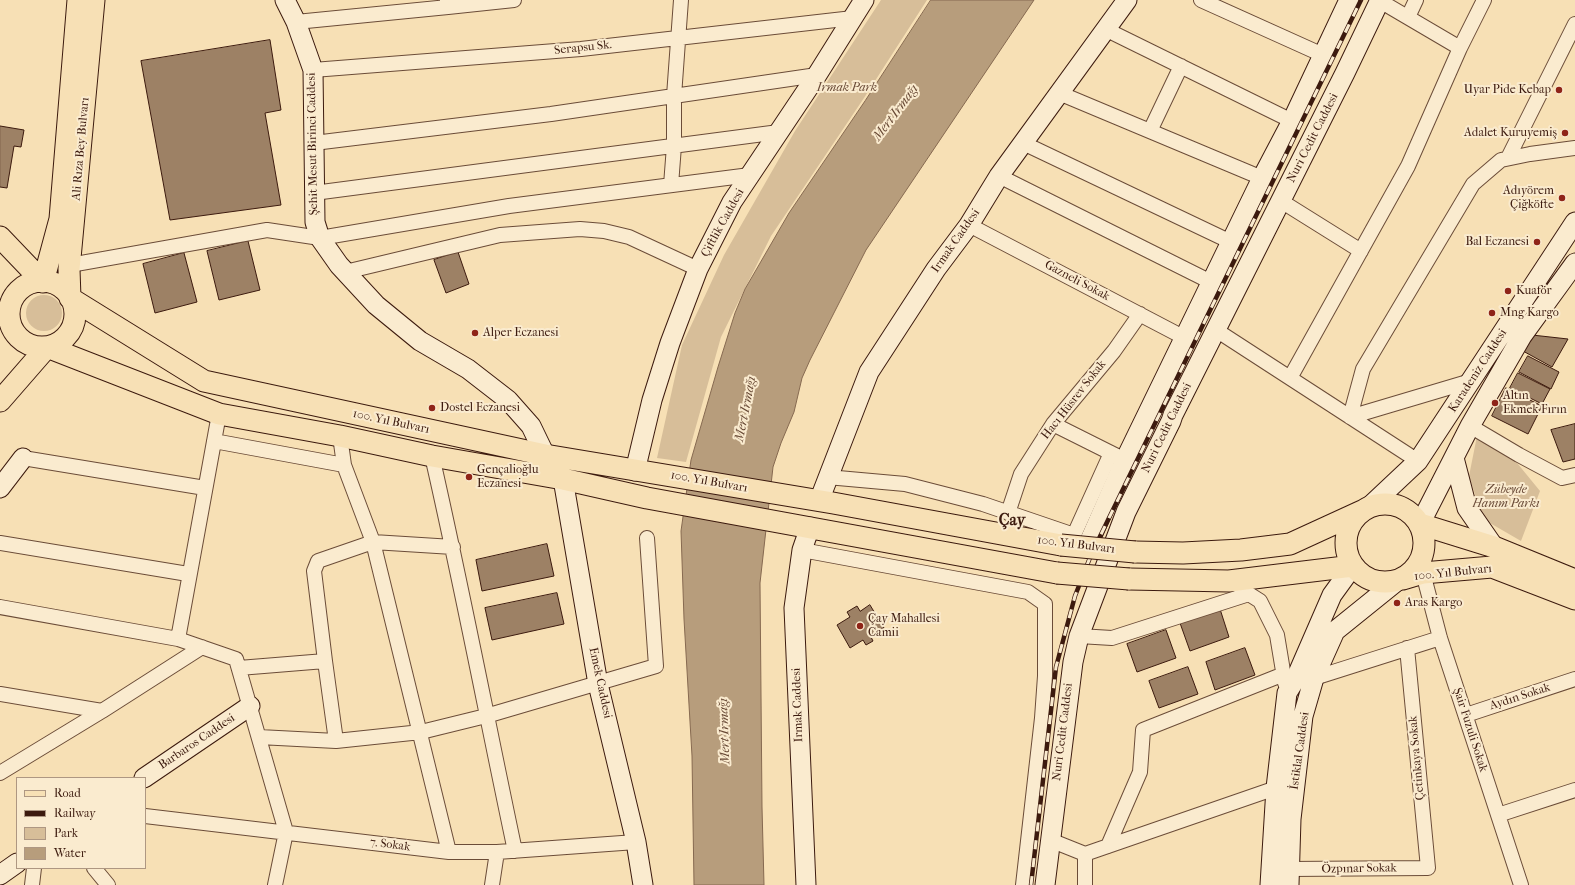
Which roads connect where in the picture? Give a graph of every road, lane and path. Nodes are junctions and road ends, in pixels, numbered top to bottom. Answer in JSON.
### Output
{"nodes":[{"id":1,"x":78,"y":0,"type":"edge"},
{"id":2,"x":94,"y":0,"type":"edge"},
{"id":3,"x":285,"y":0,"type":"edge"},
{"id":4,"x":514,"y":0,"type":"edge"},
{"id":5,"x":681,"y":0,"type":"edge"},
{"id":6,"x":864,"y":0,"type":"edge"},
{"id":7,"x":1127,"y":0,"type":"edge"},
{"id":8,"x":1201,"y":0,"type":"edge"},
{"id":9,"x":1349,"y":0,"type":"edge"},
{"id":10,"x":1380,"y":0,"type":"edge"},
{"id":11,"x":1416,"y":0,"type":"edge"},
{"id":12,"x":1484,"y":0,"type":"edge"},
{"id":13,"x":447,"y":3,"type":"edge"},
{"id":14,"x":1408,"y":17,"type":"junction"},
{"id":15,"x":853,"y":18,"type":"junction"},
{"id":16,"x":296,"y":22,"type":"junction"},
{"id":17,"x":1575,"y":24,"type":"edge"},
{"id":18,"x":1106,"y":29,"type":"junction"},
{"id":19,"x":678,"y":38,"type":"junction"},
{"id":20,"x":1460,"y":48,"type":"junction"},
{"id":21,"x":1323,"y":55,"type":"junction"},
{"id":22,"x":1181,"y":66,"type":"junction"},
{"id":23,"x":313,"y":70,"type":"junction"},
{"id":24,"x":817,"y":75,"type":"junction"},
{"id":25,"x":1059,"y":93,"type":"junction"},
{"id":26,"x":674,"y":96,"type":"junction"},
{"id":27,"x":1292,"y":121,"type":"junction"},
{"id":28,"x":1150,"y":131,"type":"junction"},
{"id":29,"x":779,"y":132,"type":"junction"},
{"id":30,"x":314,"y":143,"type":"junction"},
{"id":31,"x":1022,"y":143,"type":"junction"},
{"id":32,"x":674,"y":146,"type":"junction"},
{"id":33,"x":1575,"y":148,"type":"edge"},
{"id":34,"x":1508,"y":158,"type":"junction"},
{"id":35,"x":750,"y":176,"type":"junction"},
{"id":36,"x":999,"y":176,"type":"junction"},
{"id":37,"x":1262,"y":178,"type":"junction"},
{"id":38,"x":671,"y":185,"type":"junction"},
{"id":39,"x":314,"y":193,"type":"junction"},
{"id":40,"x":1281,"y":201,"type":"junction"},
{"id":41,"x":1575,"y":222,"type":"edge"},
{"id":42,"x":969,"y":225,"type":"junction"},
{"id":43,"x":0,"y":237,"type":"edge"},
{"id":44,"x":320,"y":238,"type":"junction"},
{"id":45,"x":1231,"y":242,"type":"junction"},
{"id":46,"x":1361,"y":251,"type":"junction"},
{"id":47,"x":1575,"y":263,"type":"edge"},
{"id":48,"x":70,"y":265,"type":"junction"},
{"id":49,"x":698,"y":269,"type":"junction"},
{"id":50,"x":345,"y":272,"type":"junction"},
{"id":51,"x":43,"y":282,"type":"junction"},
{"id":52,"x":1211,"y":282,"type":"junction"},
{"id":53,"x":70,"y":298,"type":"junction"},
{"id":54,"x":3,"y":314,"type":"edge"},
{"id":55,"x":1140,"y":314,"type":"junction"},
{"id":56,"x":1216,"y":330,"type":"junction"},
{"id":57,"x":1185,"y":338,"type":"junction"},
{"id":58,"x":47,"y":347,"type":"junction"},
{"id":59,"x":1290,"y":378,"type":"junction"},
{"id":60,"x":1471,"y":381,"type":"junction"},
{"id":61,"x":0,"y":401,"type":"edge"},
{"id":62,"x":219,"y":414,"type":"junction"},
{"id":63,"x":1350,"y":417,"type":"junction"},
{"id":64,"x":1053,"y":424,"type":"junction"},
{"id":65,"x":1470,"y":426,"type":"junction"},
{"id":66,"x":340,"y":436,"type":"junction"},
{"id":67,"x":214,"y":441,"type":"junction"},
{"id":68,"x":545,"y":455,"type":"junction"},
{"id":69,"x":432,"y":456,"type":"junction"},
{"id":70,"x":1118,"y":457,"type":"junction"},
{"id":71,"x":23,"y":458,"type":"joint"},
{"id":72,"x":1454,"y":458,"type":"junction"},
{"id":73,"x":1418,"y":461,"type":"junction"},
{"id":74,"x":344,"y":465,"type":"junction"},
{"id":75,"x":635,"y":471,"type":"junction"},
{"id":76,"x":1575,"y":475,"type":"edge"},
{"id":77,"x":827,"y":477,"type":"junction"},
{"id":78,"x":563,"y":479,"type":"junction"},
{"id":79,"x":0,"y":488,"type":"edge"},
{"id":80,"x":205,"y":488,"type":"junction"},
{"id":81,"x":819,"y":501,"type":"junction"},
{"id":82,"x":1368,"y":508,"type":"junction"},
{"id":83,"x":1008,"y":513,"type":"junction"},
{"id":84,"x":1420,"y":524,"type":"junction"},
{"id":85,"x":810,"y":527,"type":"junction"},
{"id":86,"x":647,"y":538,"type":"dead end"},
{"id":87,"x":1090,"y":540,"type":"dead end"},
{"id":88,"x":0,"y":542,"type":"edge"},
{"id":89,"x":373,"y":542,"type":"junction"},
{"id":90,"x":453,"y":547,"type":"junction"},
{"id":91,"x":1494,"y":547,"type":"junction"},
{"id":92,"x":802,"y":550,"type":"junction"},
{"id":93,"x":1353,"y":566,"type":"junction"},
{"id":94,"x":188,"y":574,"type":"junction"},
{"id":95,"x":1423,"y":574,"type":"junction"},
{"id":96,"x":1573,"y":577,"type":"edge"},
{"id":97,"x":1229,"y":581,"type":"junction"},
{"id":98,"x":1397,"y":581,"type":"junction"},
{"id":99,"x":1249,"y":594,"type":"junction"},
{"id":100,"x":1575,"y":599,"type":"edge"},
{"id":101,"x":0,"y":607,"type":"edge"},
{"id":102,"x":1079,"y":636,"type":"junction"},
{"id":103,"x":1440,"y":638,"type":"junction"},
{"id":104,"x":178,"y":639,"type":"junction"},
{"id":105,"x":202,"y":646,"type":"junction"},
{"id":106,"x":1407,"y":648,"type":"junction"},
{"id":107,"x":325,"y":661,"type":"junction"},
{"id":108,"x":239,"y":668,"type":"junction"},
{"id":109,"x":1284,"y":674,"type":"junction"},
{"id":110,"x":1314,"y":678,"type":"junction"},
{"id":111,"x":1575,"y":679,"type":"edge"},
{"id":112,"x":598,"y":684,"type":"junction"},
{"id":113,"x":1287,"y":693,"type":"junction"},
{"id":114,"x":0,"y":694,"type":"edge"},
{"id":115,"x":250,"y":706,"type":"junction"},
{"id":116,"x":102,"y":711,"type":"junction"},
{"id":117,"x":1466,"y":715,"type":"junction"},
{"id":118,"x":486,"y":716,"type":"junction"},
{"id":119,"x":421,"y":732,"type":"junction"},
{"id":120,"x":259,"y":737,"type":"junction"},
{"id":121,"x":336,"y":741,"type":"junction"},
{"id":122,"x":1,"y":772,"type":"edge"},
{"id":123,"x":145,"y":777,"type":"edge"},
{"id":124,"x":1276,"y":788,"type":"junction"},
{"id":125,"x":1575,"y":790,"type":"edge"},
{"id":126,"x":1498,"y":815,"type":"junction"},
{"id":127,"x":146,"y":816,"type":"edge"},
{"id":128,"x":286,"y":832,"type":"junction"},
{"id":129,"x":1050,"y":840,"type":"junction"},
{"id":130,"x":636,"y":842,"type":"junction"},
{"id":131,"x":1108,"y":846,"type":"junction"},
{"id":132,"x":515,"y":850,"type":"junction"},
{"id":133,"x":449,"y":852,"type":"junction"},
{"id":134,"x":497,"y":852,"type":"junction"},
{"id":135,"x":1085,"y":854,"type":"junction"},
{"id":136,"x":16,"y":864,"type":"edge"},
{"id":137,"x":1428,"y":868,"type":"joint"},
{"id":138,"x":34,"y":869,"type":"edge"},
{"id":139,"x":95,"y":869,"type":"edge"},
{"id":140,"x":0,"y":875,"type":"edge"},
{"id":141,"x":1289,"y":877,"type":"edge"},
{"id":142,"x":32,"y":885,"type":"edge"},
{"id":143,"x":108,"y":885,"type":"edge"},
{"id":144,"x":275,"y":885,"type":"edge"},
{"id":145,"x":492,"y":885,"type":"edge"},
{"id":146,"x":643,"y":885,"type":"edge"},
{"id":147,"x":806,"y":885,"type":"edge"},
{"id":148,"x":1023,"y":885,"type":"edge"},
{"id":149,"x":1045,"y":885,"type":"edge"},
{"id":150,"x":1085,"y":885,"type":"edge"},
{"id":151,"x":1270,"y":885,"type":"edge"},
{"id":152,"x":1521,"y":885,"type":"edge"}],
"edges":[{"from":1,"to":51,"type":"main road","name":"Ali Rıza Bey Bulvarı"},
{"from":2,"to":48,"type":"main road","name":"Ali Rıza Bey Bulvarı"},
{"from":3,"to":16,"type":"main road","name":"Şehit Mesut Birinci Caddesi"},
{"from":4,"to":13,"type":"street"},
{"from":5,"to":19,"type":"street"},
{"from":6,"to":15,"type":"main road","name":"Çiftlik Caddesi"},
{"from":7,"to":18,"type":"main road","name":"Irmak Caddesi"},
{"from":8,"to":21,"type":"street"},
{"from":9,"to":21,"type":"main road","name":"Nuri Cedit Caddesi"},
{"from":10,"to":14,"type":"street"},
{"from":10,"to":40,"type":"main road","name":"Nuri Cedit Caddesi"},
{"from":11,"to":14,"type":"street"},
{"from":12,"to":20,"type":"street"},
{"from":13,"to":16,"type":"street"},
{"from":14,"to":20,"type":"street"},
{"from":15,"to":19,"type":"street","name":"Serapsu Sk."},
{"from":15,"to":24,"type":"main road","name":"Çiftlik Caddesi"},
{"from":16,"to":23,"type":"main road","name":"Şehit Mesut Birinci Caddesi"},
{"from":17,"to":34,"type":"street"},
{"from":18,"to":22,"type":"street"},
{"from":18,"to":25,"type":"main road","name":"Irmak Caddesi"},
{"from":19,"to":23,"type":"street","name":"Serapsu Sk."},
{"from":19,"to":26,"type":"street"},
{"from":20,"to":46,"type":"street"},
{"from":21,"to":27,"type":"main road","name":"Nuri Cedit Caddesi"},
{"from":22,"to":27,"type":"street"},
{"from":22,"to":28,"type":"street"},
{"from":23,"to":30,"type":"main road","name":"Şehit Mesut Birinci Caddesi"},
{"from":24,"to":26,"type":"street"},
{"from":24,"to":29,"type":"main road","name":"Çiftlik Caddesi"},
{"from":25,"to":28,"type":"street"},
{"from":25,"to":31,"type":"main road","name":"Irmak Caddesi"},
{"from":26,"to":30,"type":"street"},
{"from":26,"to":32,"type":"street"},
{"from":27,"to":37,"type":"main road","name":"Nuri Cedit Caddesi"},
{"from":28,"to":37,"type":"street"},
{"from":29,"to":32,"type":"street"},
{"from":29,"to":35,"type":"main road","name":"Çiftlik Caddesi"},
{"from":30,"to":39,"type":"main road","name":"Şehit Mesut Birinci Caddesi"},
{"from":31,"to":36,"type":"main road","name":"Irmak Caddesi"},
{"from":31,"to":45,"type":"street"},
{"from":32,"to":38,"type":"street"},
{"from":32,"to":39,"type":"street"},
{"from":33,"to":34,"type":"street"},
{"from":34,"to":63,"type":"street"},
{"from":35,"to":38,"type":"street"},
{"from":35,"to":49,"type":"main road","name":"Çiftlik Caddesi"},
{"from":36,"to":42,"type":"main road","name":"Irmak Caddesi"},
{"from":36,"to":52,"type":"street"},
{"from":37,"to":45,"type":"main road","name":"Nuri Cedit Caddesi"},
{"from":38,"to":44,"type":"street"},
{"from":39,"to":44,"type":"main road","name":"Şehit Mesut Birinci Caddesi"},
{"from":40,"to":46,"type":"street"},
{"from":40,"to":56,"type":"main road","name":"Nuri Cedit Caddesi"},
{"from":41,"to":60,"type":"main road","name":"Karadeniz Caddesi"},
{"from":42,"to":55,"type":"street","name":"Gazneli Sokak"},
{"from":42,"to":77,"type":"main road","name":"Irmak Caddesi"},
{"from":43,"to":51,"type":"main road"},
{"from":44,"to":48,"type":"street"},
{"from":44,"to":50,"type":"main road","name":"Şehit Mesut Birinci Caddesi"},
{"from":45,"to":52,"type":"main road","name":"Nuri Cedit Caddesi"},
{"from":46,"to":59,"type":"street"},
{"from":47,"to":65,"type":"main road","name":"Karadeniz Caddesi"},
{"from":48,"to":53,"type":"main road","name":"Ali Rıza Bey Bulvarı"},
{"from":49,"to":50,"type":"street"},
{"from":49,"to":75,"type":"main road","name":"Çiftlik Caddesi"},
{"from":50,"to":68,"type":"main road","name":"Şehit Mesut Birinci Caddesi"},
{"from":51,"to":53,"type":"main road"},
{"from":51,"to":54,"type":"main road"},
{"from":52,"to":57,"type":"main road","name":"Nuri Cedit Caddesi"},
{"from":53,"to":58,"type":"main road"},
{"from":53,"to":68,"type":"main road","name":"100. Yıl Bulvarı"},
{"from":54,"to":58,"type":"main road"},
{"from":55,"to":57,"type":"street","name":"Gazneli Sokak"},
{"from":55,"to":64,"type":"street","name":"Hacı Hüsrev Sokak"},
{"from":56,"to":59,"type":"street"},
{"from":56,"to":102,"type":"main road","name":"Nuri Cedit Caddesi"},
{"from":57,"to":70,"type":"main road","name":"Nuri Cedit Caddesi"},
{"from":58,"to":61,"type":"main road"},
{"from":58,"to":62,"type":"main road","name":"100. Yıl Bulvarı"},
{"from":59,"to":63,"type":"street"},
{"from":60,"to":63,"type":"street"},
{"from":60,"to":73,"type":"main road","name":"Karadeniz Caddesi"},
{"from":62,"to":66,"type":"main road","name":"100. Yıl Bulvarı"},
{"from":62,"to":67,"type":"street"},
{"from":63,"to":73,"type":"street"},
{"from":64,"to":70,"type":"street"},
{"from":64,"to":83,"type":"street","name":"Hacı Hüsrev Sokak"},
{"from":65,"to":72,"type":"main road","name":"Karadeniz Caddesi"},
{"from":65,"to":76,"type":"street"},
{"from":66,"to":69,"type":"main road","name":"100. Yıl Bulvarı"},
{"from":66,"to":74,"type":"street"},
{"from":67,"to":74,"type":"street"},
{"from":67,"to":80,"type":"street"},
{"from":68,"to":75,"type":"main road","name":"100. Yıl Bulvarı"},
{"from":69,"to":78,"type":"main road","name":"100. Yıl Bulvarı"},
{"from":69,"to":90,"type":"street"},
{"from":70,"to":83,"type":"street"},
{"from":70,"to":87,"type":"main road","name":"Nuri Cedit Caddesi"},
{"from":71,"to":79,"type":"main road"},
{"from":71,"to":80,"type":"street"},
{"from":72,"to":84,"type":"main road","name":"Karadeniz Caddesi"},
{"from":72,"to":91,"type":"main road"},
{"from":73,"to":82,"type":"main road","name":"Karadeniz Caddesi"},
{"from":74,"to":89,"type":"street"},
{"from":75,"to":81,"type":"main road","name":"100. Yıl Bulvarı"},
{"from":77,"to":81,"type":"main road","name":"Irmak Caddesi"},
{"from":77,"to":83,"type":"street"},
{"from":78,"to":85,"type":"main road","name":"100. Yıl Bulvarı"},
{"from":78,"to":112,"type":"main road","name":"Emek Caddesi"},
{"from":80,"to":94,"type":"street"},
{"from":81,"to":82,"type":"main road","name":"100. Yıl Bulvarı","bridge":true},
{"from":82,"to":84,"type":"main road"},
{"from":82,"to":93,"type":"main road"},
{"from":84,"to":91,"type":"main road","name":"100. Yıl Bulvarı"},
{"from":84,"to":98,"type":"main road"},
{"from":85,"to":92,"type":"main road","name":"Irmak Caddesi"},
{"from":85,"to":97,"type":"main road","name":"100. Yıl Bulvarı","bridge":true},
{"from":86,"to":112,"type":"street"},
{"from":88,"to":94,"type":"street"},
{"from":89,"to":90,"type":"street"},
{"from":89,"to":107,"type":"street"},
{"from":89,"to":119,"type":"street"},
{"from":90,"to":118,"type":"street"},
{"from":91,"to":96,"type":"main road","name":"100. Yıl Bulvarı"},
{"from":92,"to":147,"type":"main road","name":"Irmak Caddesi"},
{"from":92,"to":148,"type":"street","name":"Nuri Cedit Caddesi"},
{"from":93,"to":97,"type":"main road","name":"100. Yıl Bulvarı"},
{"from":93,"to":98,"type":"main road"},
{"from":93,"to":113,"type":"main road","name":"İstiklal Caddesi"},
{"from":94,"to":104,"type":"street"},
{"from":95,"to":98,"type":"main road","name":"100. Yıl Bulvarı"},
{"from":95,"to":100,"type":"main road","name":"100. Yıl Bulvarı"},
{"from":95,"to":103,"type":"street","name":"Şair Fuzuli Sokak"},
{"from":97,"to":99,"type":"street"},
{"from":98,"to":110,"type":"main road","name":"İstiklal Caddesi"},
{"from":99,"to":102,"type":"street"},
{"from":99,"to":109,"type":"street"},
{"from":101,"to":104,"type":"street"},
{"from":102,"to":129,"type":"main road","name":"Nuri Cedit Caddesi"},
{"from":103,"to":106,"type":"street"},
{"from":103,"to":117,"type":"street","name":"Şair Fuzuli Sokak"},
{"from":104,"to":105,"type":"street"},
{"from":105,"to":108,"type":"street"},
{"from":105,"to":116,"type":"street"},
{"from":106,"to":110,"type":"street"},
{"from":106,"to":137,"type":"street","name":"Çetinkaya Sokak"},
{"from":107,"to":108,"type":"street"},
{"from":107,"to":121,"type":"street"},
{"from":108,"to":115,"type":"street"},
{"from":109,"to":113,"type":"street"},
{"from":109,"to":131,"type":"street"},
{"from":110,"to":141,"type":"main road","name":"İstiklal Caddesi"},
{"from":111,"to":117,"type":"street","name":"Aydın Sokak"},
{"from":112,"to":118,"type":"street"},
{"from":112,"to":130,"type":"main road","name":"Emek Caddesi"},
{"from":113,"to":124,"type":"main road","name":"İstiklal Caddesi"},
{"from":114,"to":116,"type":"street"},
{"from":115,"to":120,"type":"street"},
{"from":115,"to":123,"type":"main road","name":"Barbaros Caddesi"},
{"from":116,"to":122,"type":"street"},
{"from":117,"to":126,"type":"street","name":"Şair Fuzuli Sokak"},
{"from":118,"to":119,"type":"street"},
{"from":118,"to":132,"type":"street"},
{"from":119,"to":121,"type":"street"},
{"from":119,"to":133,"type":"street"},
{"from":120,"to":121,"type":"street"},
{"from":120,"to":128,"type":"street"},
{"from":124,"to":131,"type":"street"},
{"from":124,"to":151,"type":"main road","name":"İstiklal Caddesi"},
{"from":125,"to":126,"type":"street"},
{"from":126,"to":152,"type":"street","name":"Şair Fuzuli Sokak"},
{"from":127,"to":128,"type":"street","name":"7. Sokak"},
{"from":128,"to":133,"type":"street","name":"7. Sokak"},
{"from":128,"to":144,"type":"street"},
{"from":129,"to":135,"type":"street"},
{"from":129,"to":149,"type":"main road","name":"Nuri Cedit Caddesi"},
{"from":130,"to":132,"type":"street","name":"7. Sokak"},
{"from":130,"to":146,"type":"main road","name":"Emek Caddesi"},
{"from":131,"to":135,"type":"street"},
{"from":132,"to":134,"type":"street","name":"7. Sokak"},
{"from":133,"to":134,"type":"street","name":"7. Sokak"},
{"from":134,"to":145,"type":"street"},
{"from":135,"to":150,"type":"street"},
{"from":136,"to":140,"type":"main road"},
{"from":137,"to":141,"type":"street","name":"Özpınar Sokak"},
{"from":138,"to":142,"type":"street"},
{"from":139,"to":143,"type":"street"}]}
